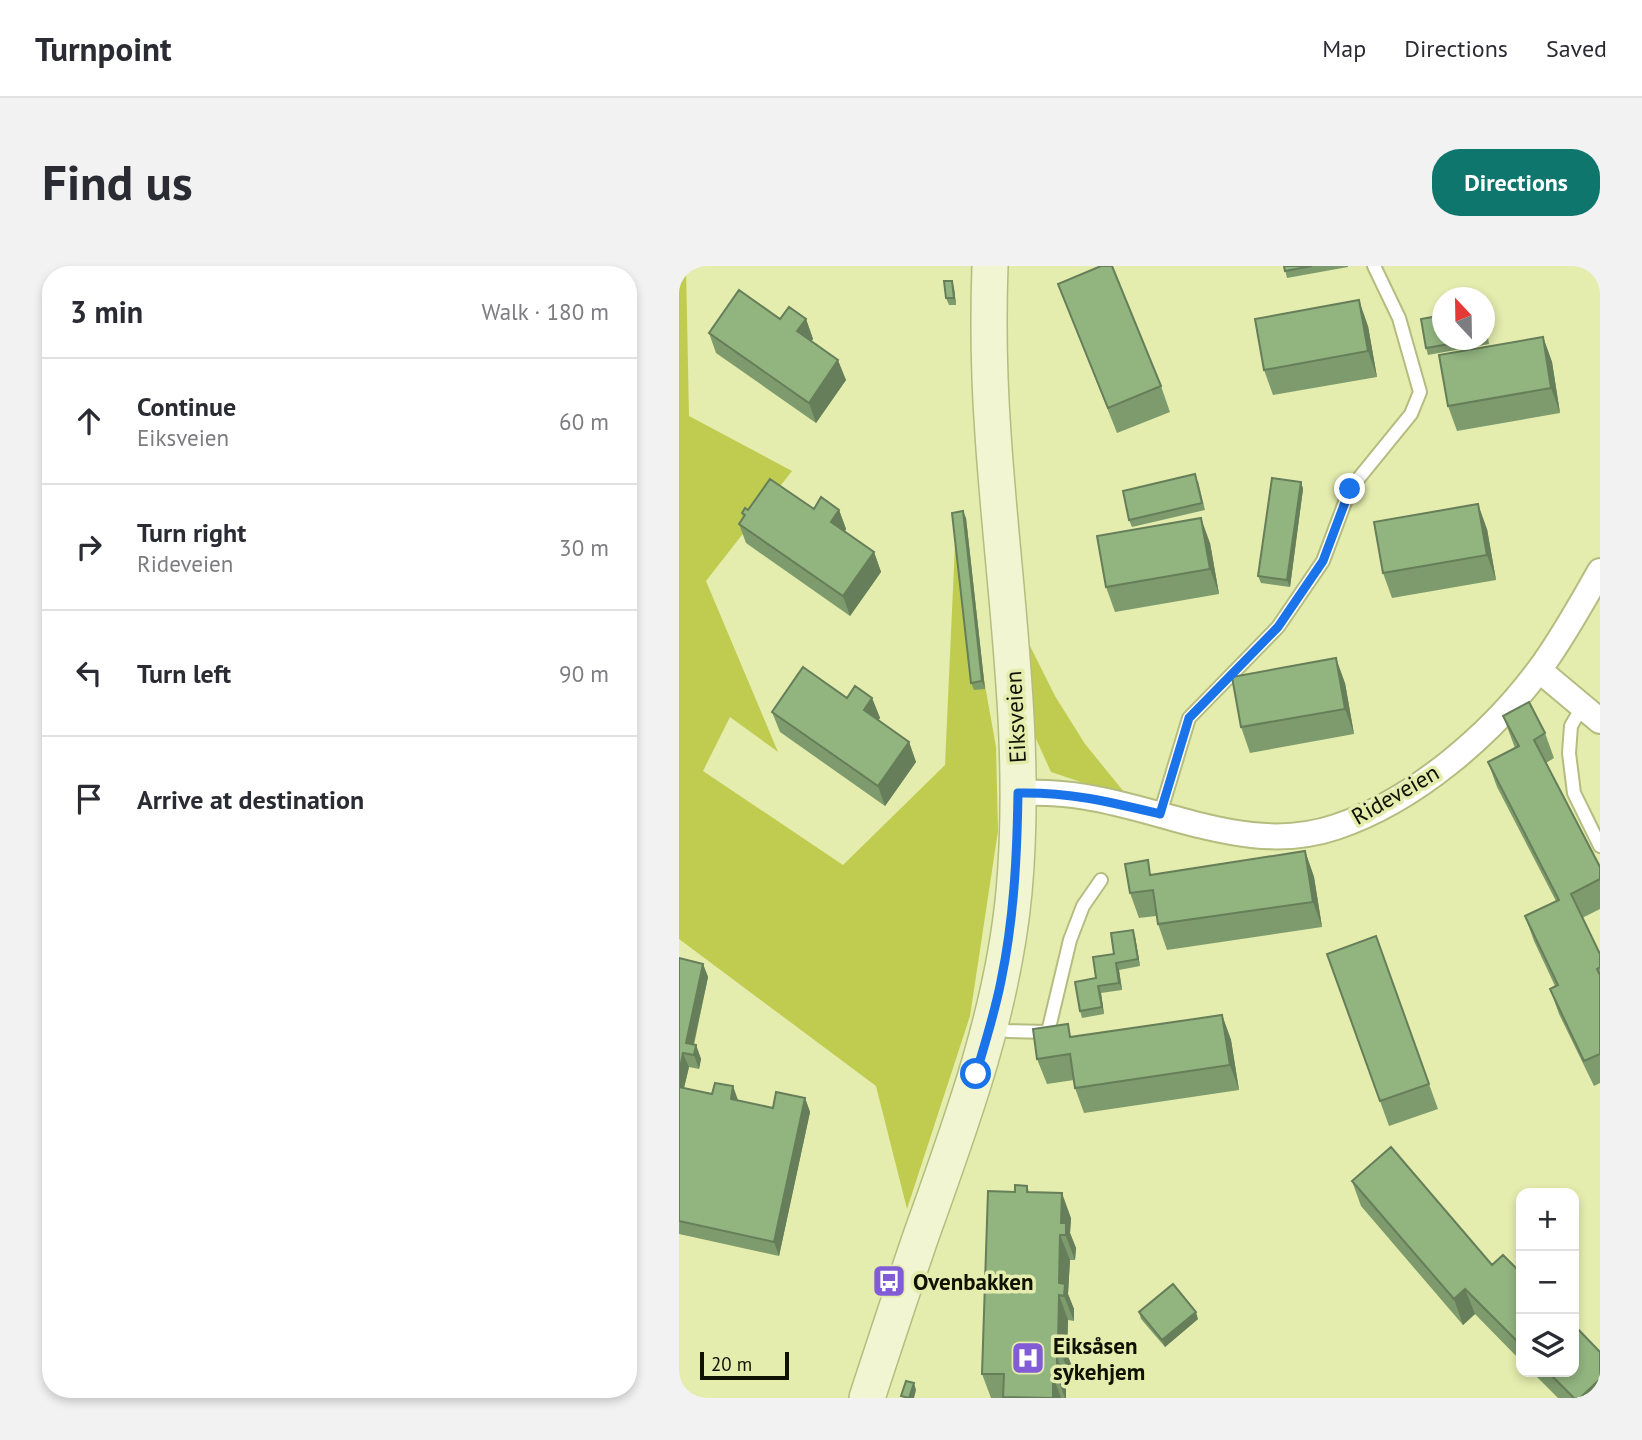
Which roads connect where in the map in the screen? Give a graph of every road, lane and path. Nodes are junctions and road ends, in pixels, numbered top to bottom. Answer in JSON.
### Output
{"nodes":[{"id":1,"x":990,"y":266,"type":"edge"},
{"id":2,"x":1374,"y":266,"type":"edge"},
{"id":3,"x":1600,"y":571,"type":"edge"},
{"id":4,"x":1539,"y":670,"type":"junction"},
{"id":5,"x":1591,"y":714,"type":"edge"},
{"id":6,"x":1018,"y":793,"type":"junction"},
{"id":7,"x":1160,"y":814,"type":"junction"},
{"id":8,"x":1600,"y":846,"type":"edge"},
{"id":9,"x":1101,"y":880,"type":"dead end"},
{"id":10,"x":990,"y":1026,"type":"junction"},
{"id":11,"x":867,"y":1398,"type":"edge"}],
"edges":[{"from":1,"to":6,"type":"street","name":"Eiksveien"},
{"from":2,"to":7,"type":"lane"},
{"from":3,"to":4,"type":"street","name":"Rideveien"},
{"from":4,"to":5,"type":"street"},
{"from":4,"to":7,"type":"street","name":"Rideveien"},
{"from":5,"to":8,"type":"lane"},
{"from":6,"to":7,"type":"street","name":"Rideveien"},
{"from":6,"to":10,"type":"street","name":"Eiksveien"},
{"from":9,"to":10,"type":"lane"},
{"from":10,"to":11,"type":"street","name":"Eiksveien"}]}
